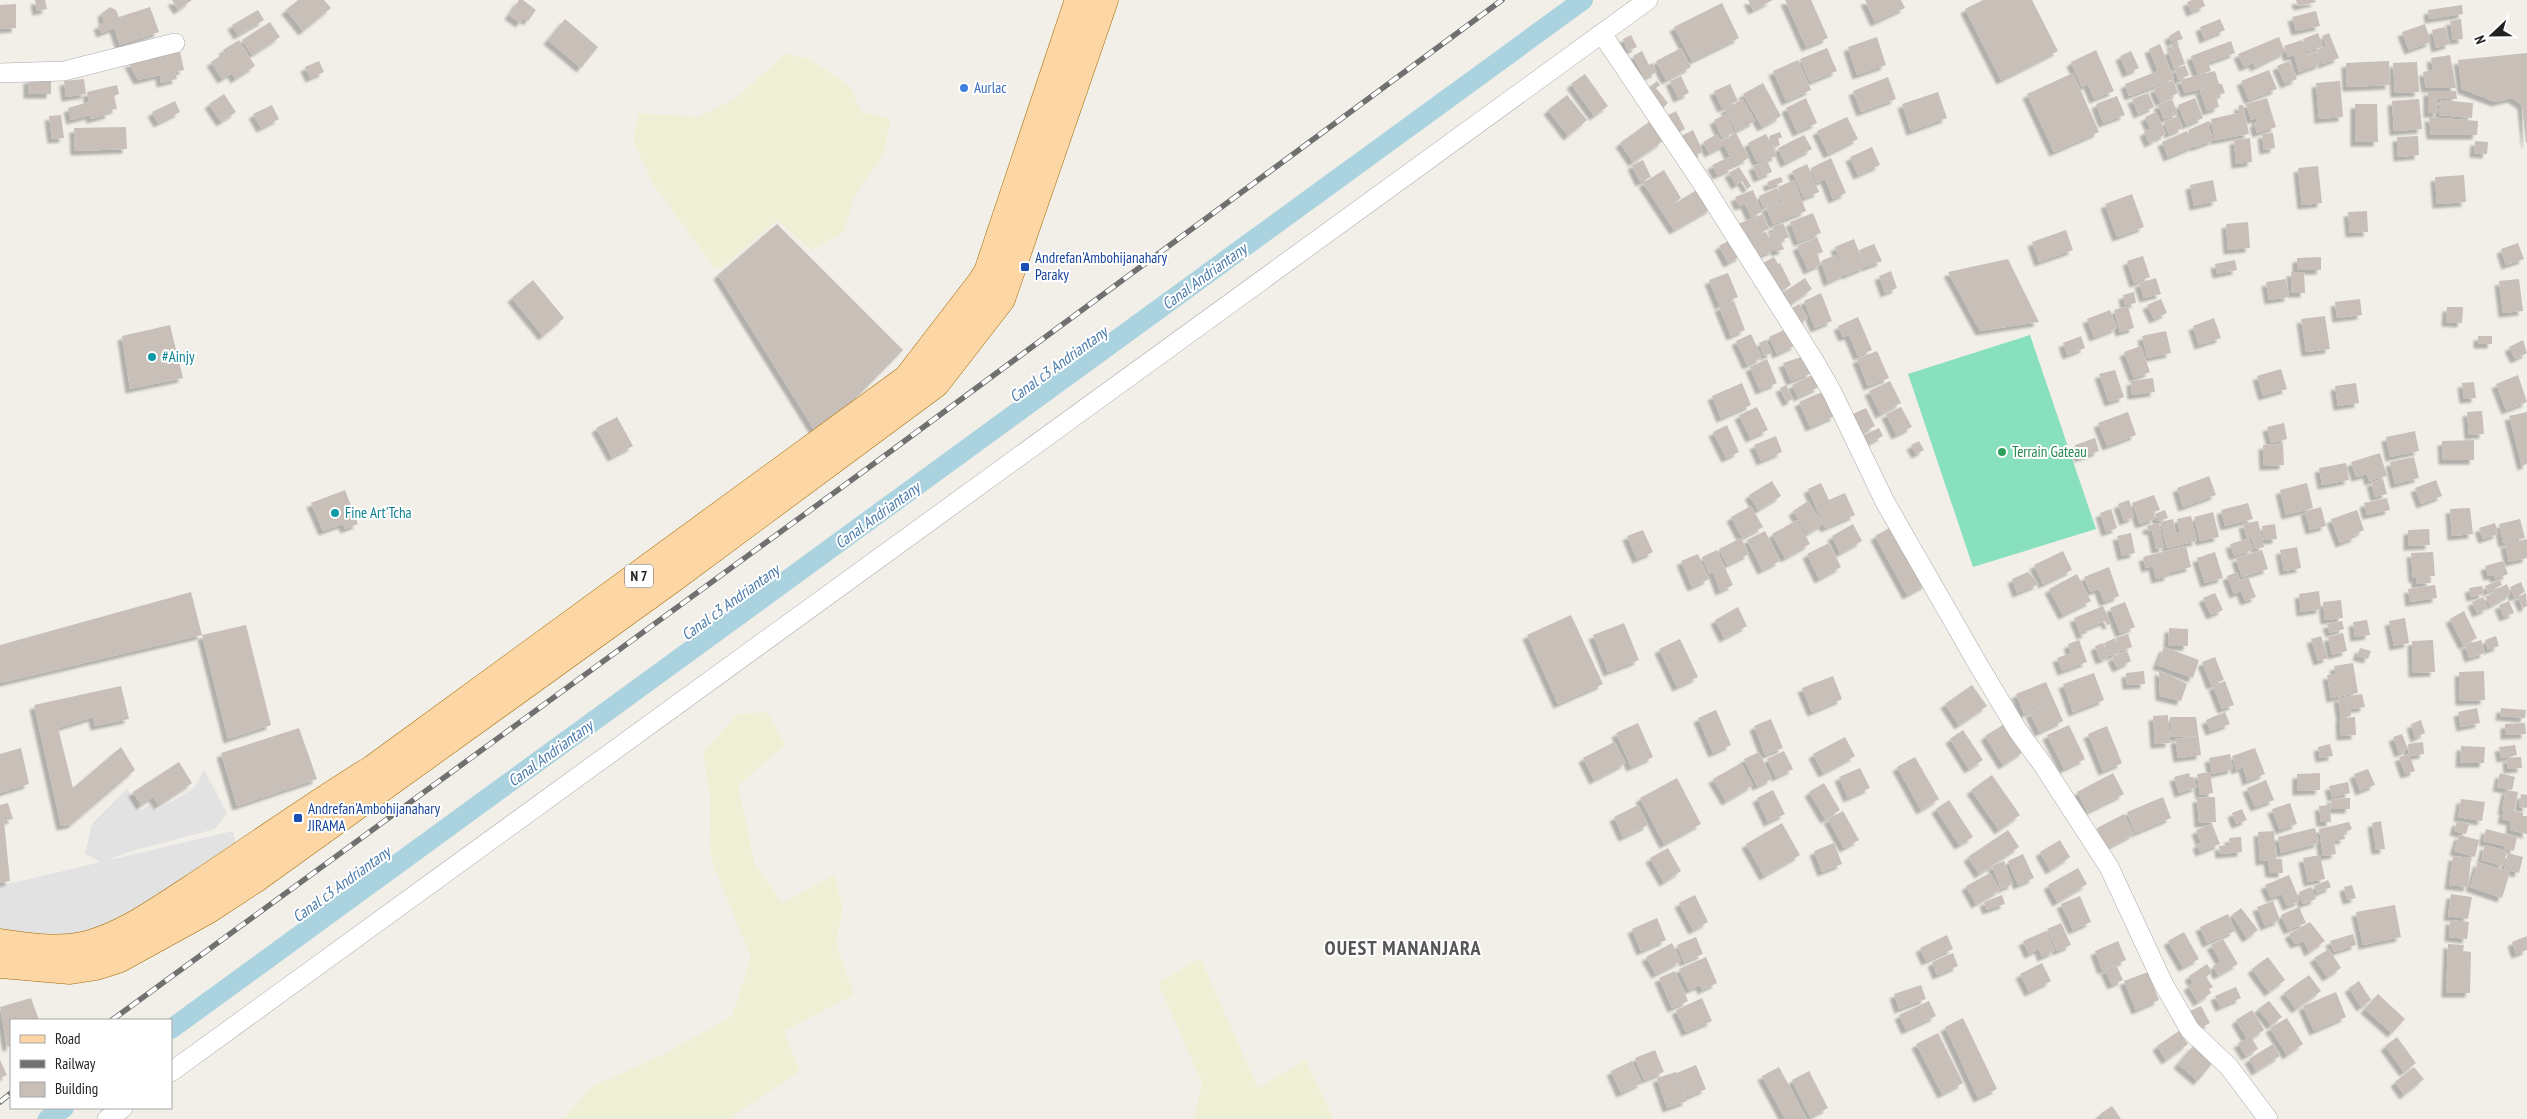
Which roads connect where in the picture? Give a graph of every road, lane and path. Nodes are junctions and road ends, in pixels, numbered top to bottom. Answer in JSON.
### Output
{"nodes":[{"id":1,"x":1079,"y":0,"type":"edge"},
{"id":2,"x":1104,"y":0,"type":"edge"},
{"id":3,"x":1648,"y":0,"type":"edge"},
{"id":4,"x":1599,"y":36,"type":"junction"},
{"id":5,"x":175,"y":43,"type":"dead end"},
{"id":6,"x":0,"y":73,"type":"edge"},
{"id":7,"x":0,"y":943,"type":"edge"},
{"id":8,"x":0,"y":964,"type":"edge"},
{"id":9,"x":172,"y":1071,"type":"edge"},
{"id":10,"x":122,"y":1109,"type":"edge"},
{"id":11,"x":107,"y":1119,"type":"edge"},
{"id":12,"x":2268,"y":1119,"type":"edge"}],
"edges":[{"from":1,"to":7,"type":"main road","number":"N 7"},
{"from":2,"to":8,"type":"main road","number":"N 7"},
{"from":3,"to":4,"type":"street"},
{"from":4,"to":9,"type":"street"},
{"from":4,"to":12,"type":"street"},
{"from":5,"to":6,"type":"street"},
{"from":10,"to":11,"type":"street"}]}
